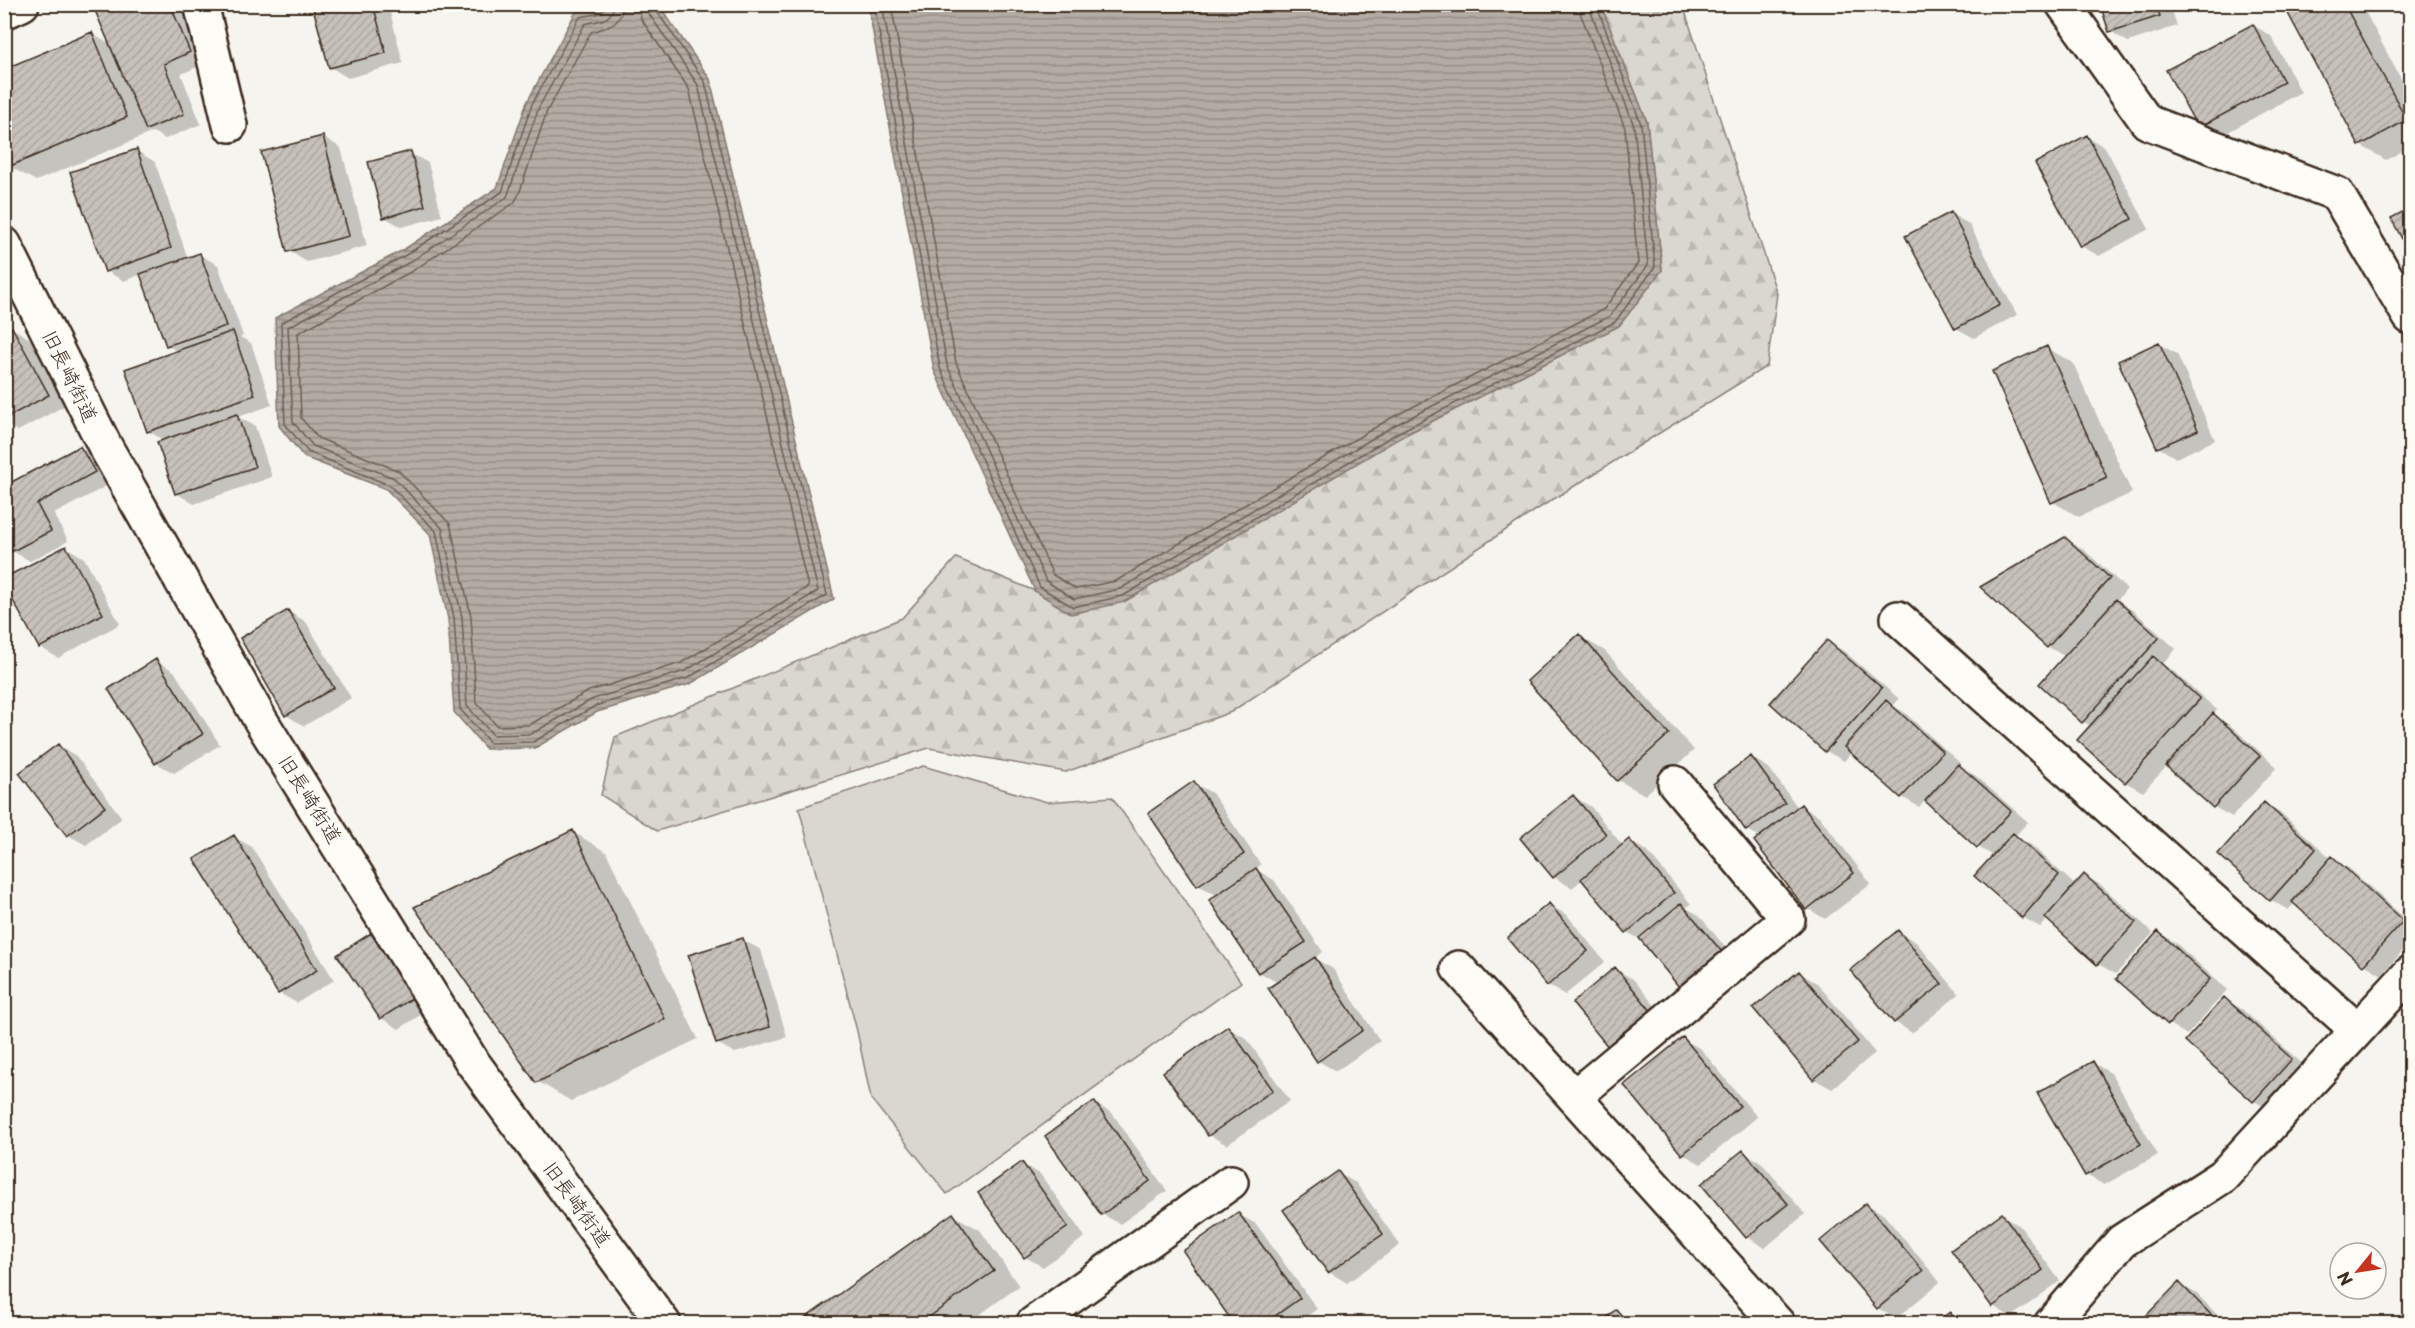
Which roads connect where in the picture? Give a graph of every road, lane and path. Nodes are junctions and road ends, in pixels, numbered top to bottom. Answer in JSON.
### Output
{"nodes":[{"id":1,"x":22,"y":4,"type":"edge"},
{"id":2,"x":201,"y":4,"type":"edge"},
{"id":3,"x":2063,"y":4,"type":"edge"},
{"id":4,"x":4,"y":12,"type":"edge"},
{"id":5,"x":230,"y":125,"type":"dead end"},
{"id":6,"x":4,"y":244,"type":"edge"},
{"id":7,"x":2410,"y":317,"type":"edge"},
{"id":8,"x":1899,"y":618,"type":"dead end"},
{"id":9,"x":1675,"y":783,"type":"dead end"},
{"id":10,"x":1458,"y":968,"type":"dead end"},
{"id":11,"x":2410,"y":973,"type":"edge"},
{"id":12,"x":2357,"y":1030,"type":"junction"},
{"id":13,"x":1574,"y":1097,"type":"junction"},
{"id":14,"x":1231,"y":1182,"type":"dead end"},
{"id":15,"x":664,"y":1323,"type":"edge"},
{"id":16,"x":1033,"y":1323,"type":"edge"},
{"id":17,"x":1778,"y":1323,"type":"edge"},
{"id":18,"x":2051,"y":1323,"type":"edge"}],
"edges":[{"from":1,"to":4,"type":"street"},
{"from":2,"to":5,"type":"street"},
{"from":3,"to":7,"type":"street"},
{"from":6,"to":15,"type":"street","name":"旧長崎街道"},
{"from":8,"to":12,"type":"street"},
{"from":9,"to":13,"type":"street"},
{"from":10,"to":13,"type":"street"},
{"from":11,"to":12,"type":"street"},
{"from":12,"to":18,"type":"street"},
{"from":13,"to":17,"type":"street"},
{"from":14,"to":16,"type":"street"}]}
